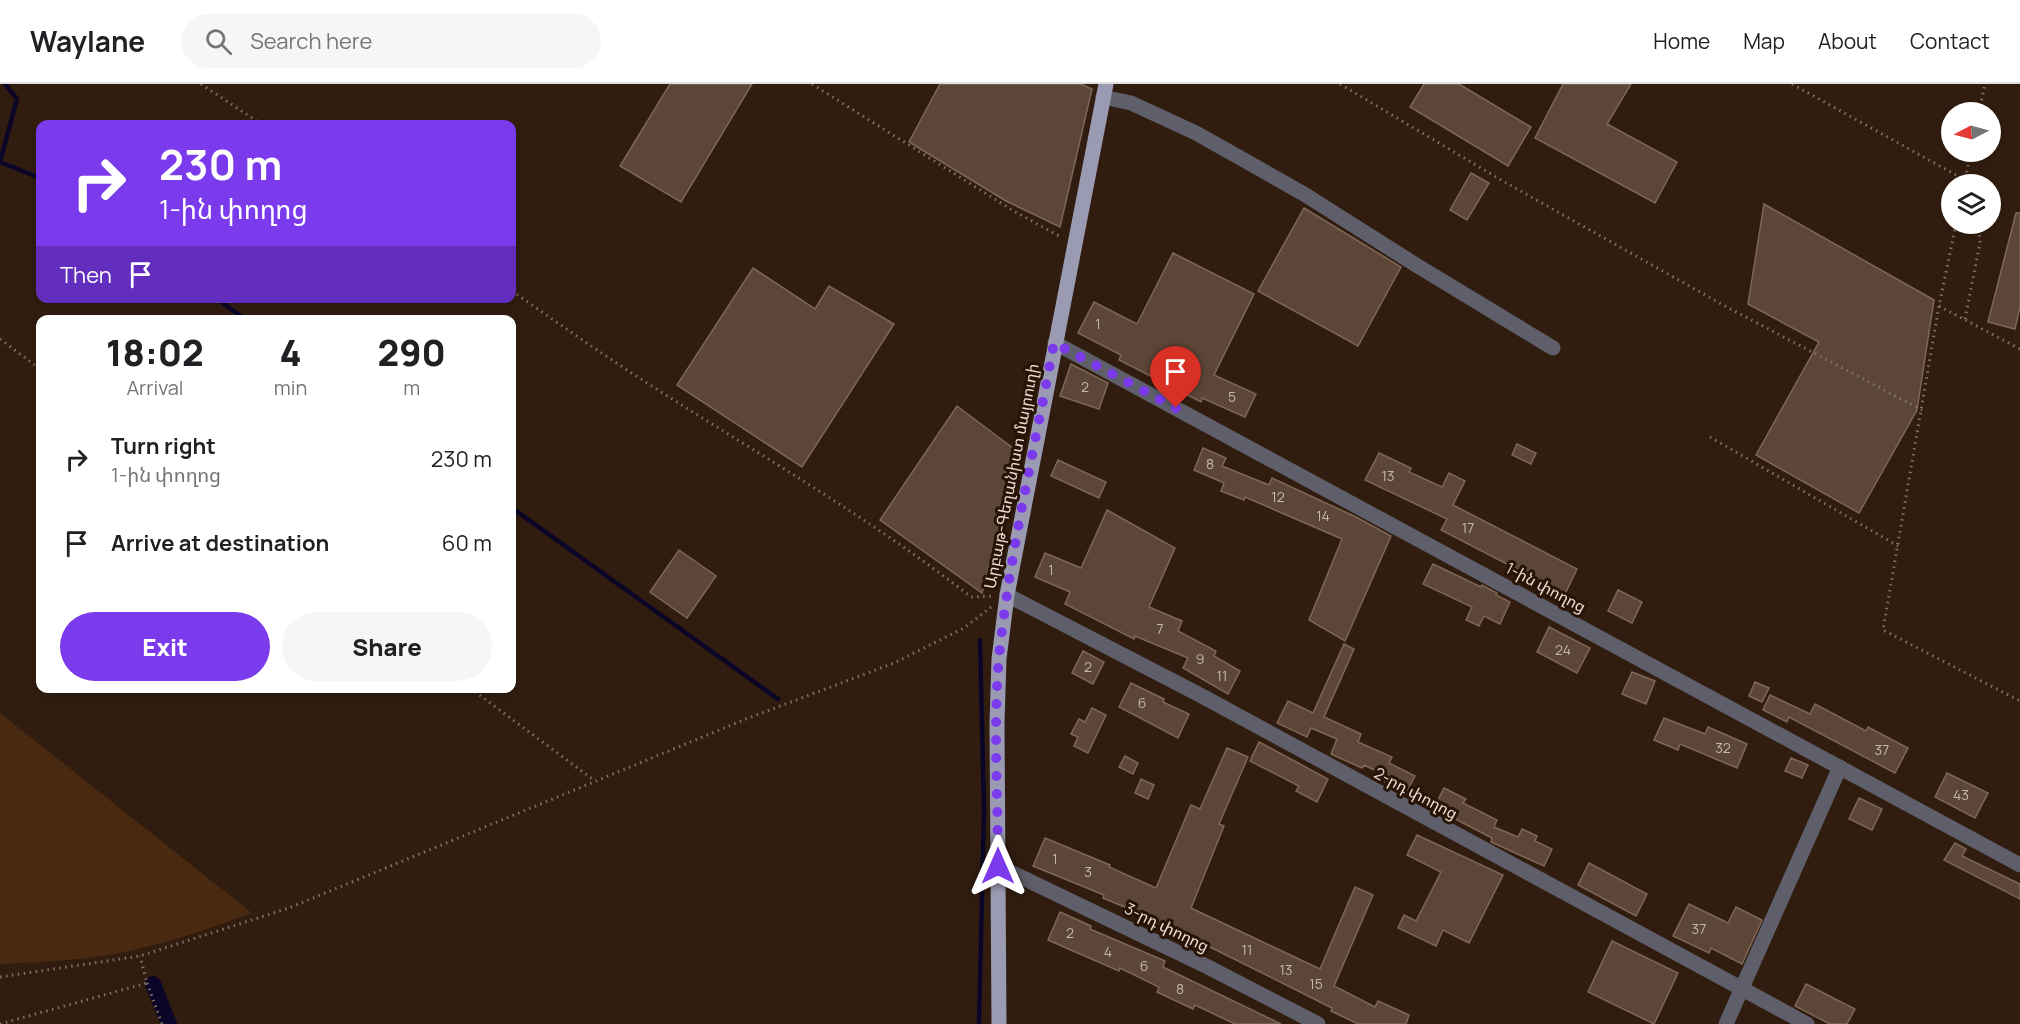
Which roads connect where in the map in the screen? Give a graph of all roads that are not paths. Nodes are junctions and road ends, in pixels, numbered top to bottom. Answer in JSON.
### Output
{"nodes":[{"id":1,"x":1104,"y":90,"type":"edge"},
{"id":2,"x":1054,"y":343,"type":"junction"},
{"id":3,"x":1553,"y":348,"type":"dead end"},
{"id":4,"x":1007,"y":595,"type":"junction"},
{"id":5,"x":1840,"y":767,"type":"junction"},
{"id":6,"x":2020,"y":865,"type":"edge"},
{"id":7,"x":998,"y":866,"type":"junction"},
{"id":8,"x":1742,"y":988,"type":"junction"},
{"id":9,"x":999,"y":1024,"type":"edge"},
{"id":10,"x":1318,"y":1024,"type":"edge"},
{"id":11,"x":1726,"y":1024,"type":"edge"},
{"id":12,"x":1807,"y":1024,"type":"edge"}],
"edges":[{"from":1,"to":2,"type":"main road","name":"Արբաթ-Գեղանիստ մայրուղի"},
{"from":1,"to":3,"type":"street"},
{"from":2,"to":4,"type":"main road","name":"Արբաթ-Գեղանիստ մայրուղի"},
{"from":2,"to":5,"type":"street","name":"1-ին փողոց"},
{"from":4,"to":7,"type":"main road","name":"Արբաթ-Գեղանիստ մայրուղի"},
{"from":4,"to":8,"type":"street","name":"2-րդ փողոց"},
{"from":5,"to":6,"type":"street","name":"1-ին փողոց"},
{"from":5,"to":8,"type":"street"},
{"from":7,"to":9,"type":"main road","name":"Արբաթ-Գեղանիստ մայրուղի"},
{"from":7,"to":10,"type":"street","name":"3-րդ փողոց"},
{"from":8,"to":11,"type":"street"},
{"from":8,"to":12,"type":"street","name":"2-րդ փողոց"}]}
